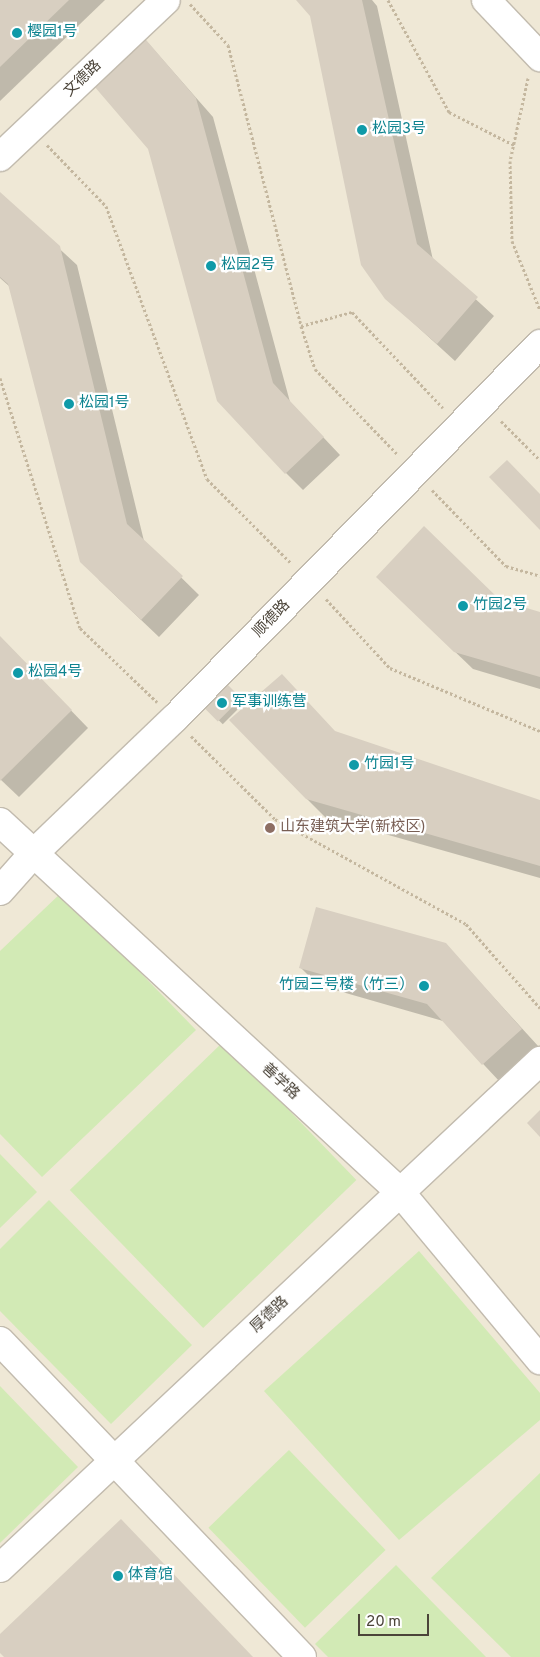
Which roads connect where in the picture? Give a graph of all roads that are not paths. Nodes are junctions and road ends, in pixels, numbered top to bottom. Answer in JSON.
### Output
{"nodes":[{"id":1,"x":166,"y":0,"type":"edge"},
{"id":2,"x":486,"y":0,"type":"edge"},
{"id":3,"x":537,"y":54,"type":"edge"},
{"id":4,"x":0,"y":157,"type":"edge"},
{"id":5,"x":540,"y":344,"type":"edge"},
{"id":6,"x":0,"y":822,"type":"edge"},
{"id":7,"x":32,"y":855,"type":"junction"},
{"id":8,"x":0,"y":891,"type":"edge"},
{"id":9,"x":540,"y":1061,"type":"edge"},
{"id":10,"x":400,"y":1192,"type":"junction"},
{"id":11,"x":0,"y":1341,"type":"edge"},
{"id":12,"x":540,"y":1360,"type":"edge"},
{"id":13,"x":114,"y":1461,"type":"junction"},
{"id":14,"x":0,"y":1568,"type":"edge"},
{"id":15,"x":302,"y":1657,"type":"edge"}],
"edges":[{"from":1,"to":4,"type":"street","name":"文德路"},
{"from":2,"to":3,"type":"street"},
{"from":5,"to":7,"type":"street","name":"顺德路"},
{"from":6,"to":7,"type":"street","name":"善学路"},
{"from":7,"to":8,"type":"street","name":"顺德路"},
{"from":7,"to":10,"type":"street","name":"善学路"},
{"from":9,"to":10,"type":"street","name":"厚德路"},
{"from":10,"to":12,"type":"street","name":"善学路"},
{"from":10,"to":13,"type":"street","name":"厚德路"},
{"from":11,"to":13,"type":"street"},
{"from":13,"to":14,"type":"street","name":"厚德路"},
{"from":13,"to":15,"type":"street"}]}
